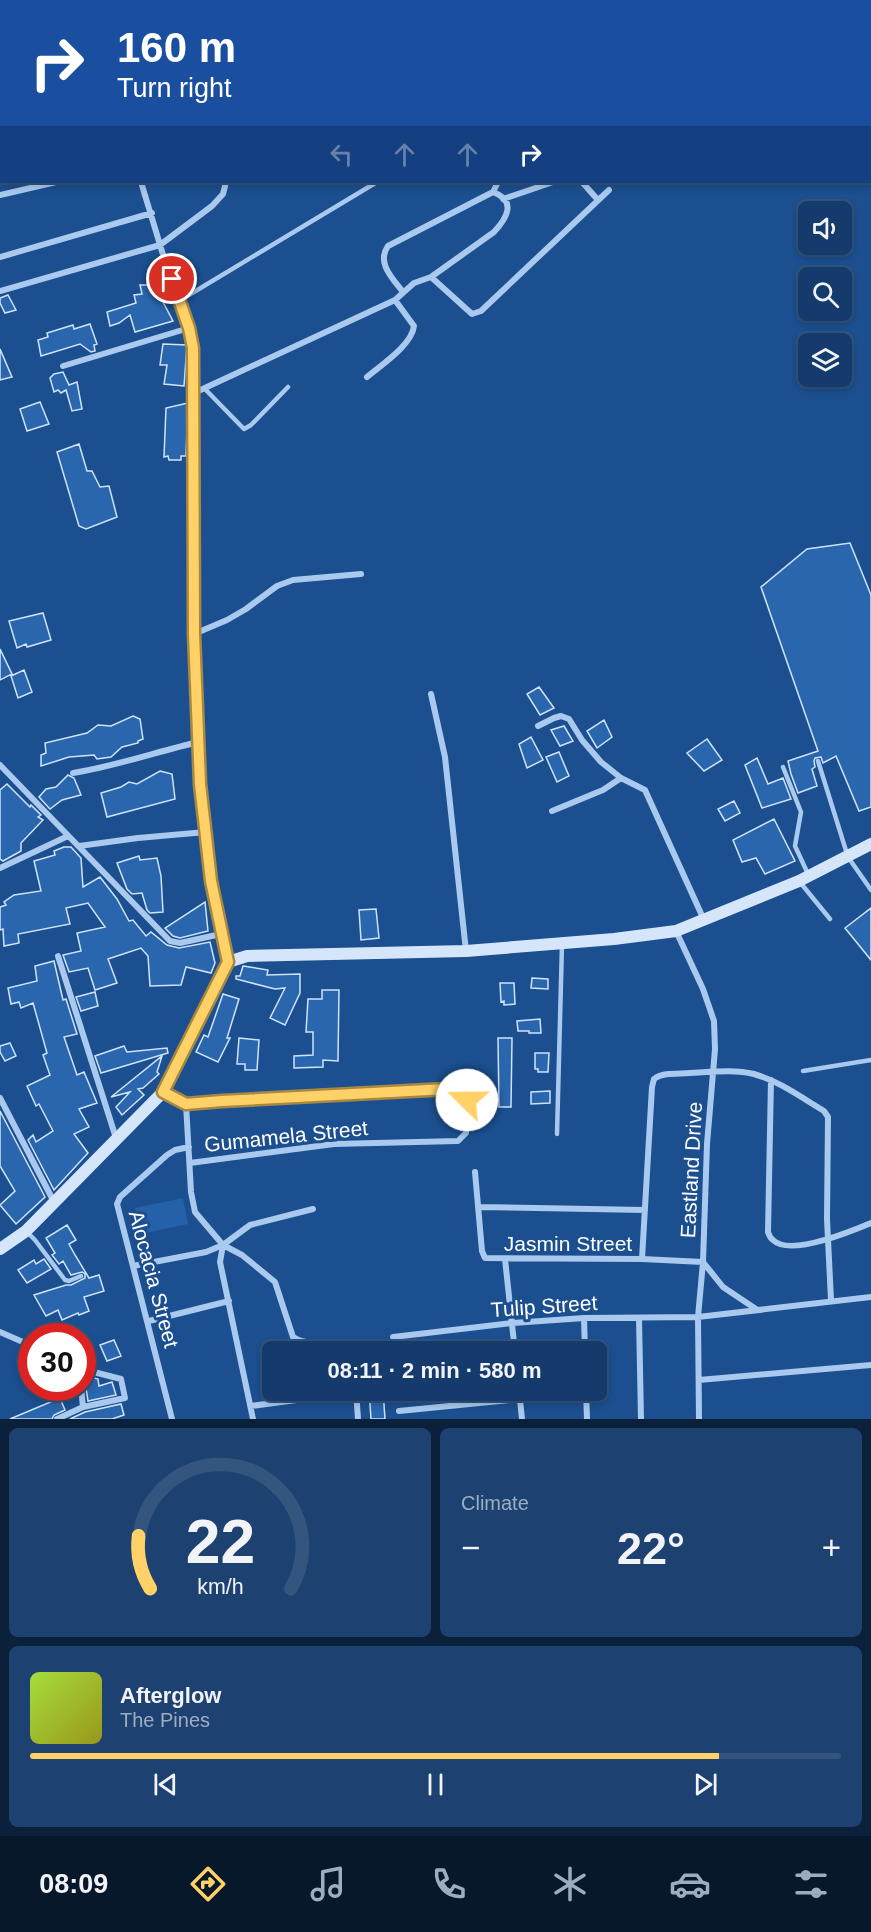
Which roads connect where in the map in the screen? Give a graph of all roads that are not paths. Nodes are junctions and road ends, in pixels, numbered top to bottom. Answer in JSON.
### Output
{"nodes":[{"id":1,"x":52,"y":183,"type":"edge"},
{"id":2,"x":141,"y":183,"type":"edge"},
{"id":3,"x":226,"y":183,"type":"edge"},
{"id":4,"x":375,"y":183,"type":"edge"},
{"id":5,"x":498,"y":183,"type":"edge"},
{"id":6,"x":550,"y":183,"type":"edge"},
{"id":7,"x":583,"y":183,"type":"edge"},
{"id":8,"x":609,"y":190,"type":"dead end"},
{"id":9,"x":493,"y":192,"type":"junction"},
{"id":10,"x":0,"y":195,"type":"edge"},
{"id":11,"x":503,"y":199,"type":"junction"},
{"id":12,"x":598,"y":200,"type":"junction"},
{"id":13,"x":152,"y":213,"type":"junction"},
{"id":14,"x":160,"y":245,"type":"junction"},
{"id":15,"x":0,"y":257,"type":"edge"},
{"id":16,"x":431,"y":277,"type":"junction"},
{"id":17,"x":0,"y":291,"type":"edge"},
{"id":18,"x":403,"y":292,"type":"junction"},
{"id":19,"x":395,"y":300,"type":"junction"},
{"id":20,"x":179,"y":301,"type":"junction"},
{"id":21,"x":189,"y":328,"type":"junction"},
{"id":22,"x":63,"y":366,"type":"dead end"},
{"id":23,"x":366,"y":377,"type":"dead end"},
{"id":24,"x":288,"y":387,"type":"dead end"},
{"id":25,"x":205,"y":389,"type":"junction"},
{"id":26,"x":194,"y":393,"type":"junction"},
{"id":27,"x":361,"y":574,"type":"dead end"},
{"id":28,"x":194,"y":634,"type":"junction"},
{"id":29,"x":431,"y":694,"type":"dead end"},
{"id":30,"x":538,"y":726,"type":"dead end"},
{"id":31,"x":198,"y":742,"type":"junction"},
{"id":32,"x":818,"y":761,"type":"dead end"},
{"id":33,"x":0,"y":765,"type":"edge"},
{"id":34,"x":783,"y":767,"type":"dead end"},
{"id":35,"x":73,"y":773,"type":"dead end"},
{"id":36,"x":621,"y":778,"type":"junction"},
{"id":37,"x":552,"y":812,"type":"dead end"},
{"id":38,"x":206,"y":832,"type":"junction"},
{"id":39,"x":68,"y":836,"type":"junction"},
{"id":40,"x":871,"y":844,"type":"edge"},
{"id":41,"x":79,"y":846,"type":"junction"},
{"id":42,"x":848,"y":857,"type":"junction"},
{"id":43,"x":0,"y":868,"type":"edge"},
{"id":44,"x":804,"y":879,"type":"junction"},
{"id":45,"x":871,"y":890,"type":"edge"},
{"id":46,"x":831,"y":919,"type":"dead end"},
{"id":47,"x":704,"y":920,"type":"junction"},
{"id":48,"x":676,"y":930,"type":"junction"},
{"id":49,"x":221,"y":934,"type":"junction"},
{"id":50,"x":562,"y":944,"type":"junction"},
{"id":51,"x":466,"y":951,"type":"junction"},
{"id":52,"x":58,"y":956,"type":"dead end"},
{"id":53,"x":228,"y":962,"type":"junction"},
{"id":54,"x":871,"y":1060,"type":"edge"},
{"id":55,"x":803,"y":1071,"type":"dead end"},
{"id":56,"x":714,"y":1072,"type":"junction"},
{"id":57,"x":771,"y":1080,"type":"junction"},
{"id":58,"x":163,"y":1092,"type":"junction"},
{"id":59,"x":0,"y":1098,"type":"edge"},
{"id":60,"x":186,"y":1104,"type":"junction"},
{"id":61,"x":557,"y":1134,"type":"dead end"},
{"id":62,"x":116,"y":1138,"type":"junction"},
{"id":63,"x":189,"y":1147,"type":"junction"},
{"id":64,"x":190,"y":1163,"type":"junction"},
{"id":65,"x":475,"y":1172,"type":"dead end"},
{"id":66,"x":54,"y":1202,"type":"junction"},
{"id":67,"x":478,"y":1207,"type":"junction"},
{"id":68,"x":313,"y":1209,"type":"dead end"},
{"id":69,"x":645,"y":1210,"type":"junction"},
{"id":70,"x":871,"y":1223,"type":"edge"},
{"id":71,"x":26,"y":1231,"type":"junction"},
{"id":72,"x":828,"y":1241,"type":"junction"},
{"id":73,"x":223,"y":1245,"type":"junction"},
{"id":74,"x":0,"y":1249,"type":"edge"},
{"id":75,"x":505,"y":1259,"type":"junction"},
{"id":76,"x":642,"y":1259,"type":"junction"},
{"id":77,"x":703,"y":1262,"type":"junction"},
{"id":78,"x":134,"y":1266,"type":"junction"},
{"id":79,"x":81,"y":1276,"type":"dead end"},
{"id":80,"x":871,"y":1297,"type":"edge"},
{"id":81,"x":831,"y":1300,"type":"junction"},
{"id":82,"x":228,"y":1301,"type":"junction"},
{"id":83,"x":757,"y":1309,"type":"junction"},
{"id":84,"x":698,"y":1317,"type":"junction"},
{"id":85,"x":584,"y":1318,"type":"junction"},
{"id":86,"x":639,"y":1318,"type":"junction"},
{"id":87,"x":148,"y":1321,"type":"junction"},
{"id":88,"x":513,"y":1323,"type":"junction"},
{"id":89,"x":0,"y":1332,"type":"edge"},
{"id":90,"x":393,"y":1337,"type":"dead end"},
{"id":91,"x":18,"y":1340,"type":"edge"},
{"id":92,"x":300,"y":1341,"type":"edge"},
{"id":93,"x":514,"y":1341,"type":"edge"},
{"id":94,"x":585,"y":1341,"type":"edge"},
{"id":95,"x":871,"y":1365,"type":"edge"},
{"id":96,"x":96,"y":1373,"type":"edge"},
{"id":97,"x":699,"y":1380,"type":"junction"},
{"id":98,"x":82,"y":1401,"type":"edge"},
{"id":99,"x":285,"y":1401,"type":"edge"},
{"id":100,"x":357,"y":1401,"type":"edge"},
{"id":101,"x":499,"y":1401,"type":"edge"},
{"id":102,"x":519,"y":1401,"type":"edge"},
{"id":103,"x":586,"y":1401,"type":"edge"},
{"id":104,"x":250,"y":1406,"type":"junction"},
{"id":105,"x":83,"y":1407,"type":"junction"},
{"id":106,"x":399,"y":1411,"type":"dead end"},
{"id":107,"x":57,"y":1419,"type":"edge"},
{"id":108,"x":172,"y":1419,"type":"edge"},
{"id":109,"x":253,"y":1419,"type":"edge"},
{"id":110,"x":358,"y":1419,"type":"edge"},
{"id":111,"x":522,"y":1419,"type":"edge"},
{"id":112,"x":586,"y":1419,"type":"edge"},
{"id":113,"x":641,"y":1419,"type":"edge"},
{"id":114,"x":699,"y":1419,"type":"edge"}],
"edges":[{"from":1,"to":10,"type":"street"},
{"from":2,"to":13,"type":"street"},
{"from":3,"to":14,"type":"street"},
{"from":4,"to":20,"type":"lane"},
{"from":5,"to":9,"type":"street"},
{"from":6,"to":11,"type":"street"},
{"from":7,"to":12,"type":"street"},
{"from":8,"to":12,"type":"street"},
{"from":9,"to":11,"type":"street"},
{"from":9,"to":18,"type":"street"},
{"from":11,"to":16,"type":"street"},
{"from":12,"to":16,"type":"street"},
{"from":13,"to":14,"type":"street"},
{"from":13,"to":15,"type":"street"},
{"from":14,"to":17,"type":"street"},
{"from":14,"to":20,"type":"street"},
{"from":16,"to":18,"type":"street"},
{"from":18,"to":19,"type":"street"},
{"from":19,"to":23,"type":"street"},
{"from":19,"to":25,"type":"street"},
{"from":20,"to":21,"type":"street"},
{"from":21,"to":22,"type":"street"},
{"from":21,"to":26,"type":"street"},
{"from":24,"to":25,"type":"lane"},
{"from":25,"to":26,"type":"street"},
{"from":26,"to":28,"type":"street"},
{"from":27,"to":28,"type":"street"},
{"from":28,"to":31,"type":"street"},
{"from":29,"to":51,"type":"street"},
{"from":30,"to":36,"type":"street"},
{"from":31,"to":35,"type":"street"},
{"from":31,"to":38,"type":"street"},
{"from":32,"to":42,"type":"lane"},
{"from":33,"to":39,"type":"street"},
{"from":34,"to":44,"type":"lane"},
{"from":36,"to":37,"type":"street"},
{"from":36,"to":47,"type":"street"},
{"from":38,"to":41,"type":"street"},
{"from":38,"to":49,"type":"street"},
{"from":39,"to":41,"type":"street"},
{"from":39,"to":43,"type":"street"},
{"from":40,"to":42,"type":"street"},
{"from":41,"to":49,"type":"street"},
{"from":42,"to":44,"type":"street"},
{"from":42,"to":45,"type":"lane"},
{"from":44,"to":46,"type":"lane"},
{"from":44,"to":47,"type":"street"},
{"from":47,"to":48,"type":"street"},
{"from":48,"to":50,"type":"street"},
{"from":48,"to":56,"type":"street","name":"Eastland Drive"},
{"from":49,"to":53,"type":"street"},
{"from":50,"to":51,"type":"street"},
{"from":50,"to":61,"type":"lane"},
{"from":51,"to":53,"type":"street"},
{"from":52,"to":62,"type":"street"},
{"from":53,"to":58,"type":"street"},
{"from":54,"to":55,"type":"lane"},
{"from":56,"to":57,"type":"street"},
{"from":56,"to":69,"type":"street"},
{"from":56,"to":77,"type":"street","name":"Eastland Drive"},
{"from":57,"to":72,"type":"street"},
{"from":57,"to":72,"type":"street"},
{"from":58,"to":60,"type":"street"},
{"from":58,"to":62,"type":"street"},
{"from":59,"to":66,"type":"street"},
{"from":60,"to":63,"type":"street"},
{"from":60,"to":64,"type":"street","name":"Gumamela Street"},
{"from":62,"to":66,"type":"street"},
{"from":63,"to":64,"type":"street"},
{"from":63,"to":78,"type":"street","name":"Alocacia Street"},
{"from":64,"to":73,"type":"street"},
{"from":65,"to":67,"type":"street","name":"Jasmin Street"},
{"from":66,"to":71,"type":"street"},
{"from":67,"to":69,"type":"street"},
{"from":67,"to":75,"type":"street","name":"Jasmin Street"},
{"from":68,"to":73,"type":"street"},
{"from":69,"to":76,"type":"street"},
{"from":70,"to":72,"type":"street"},
{"from":71,"to":74,"type":"street"},
{"from":71,"to":79,"type":"lane"},
{"from":72,"to":81,"type":"street"},
{"from":73,"to":78,"type":"street"},
{"from":73,"to":82,"type":"street"},
{"from":73,"to":92,"type":"street"},
{"from":75,"to":76,"type":"street","name":"Jasmin Street"},
{"from":75,"to":88,"type":"street"},
{"from":76,"to":77,"type":"street","name":"Jasmin Street"},
{"from":77,"to":83,"type":"street"},
{"from":77,"to":84,"type":"street","name":"Eastland Drive"},
{"from":78,"to":87,"type":"street","name":"Alocacia Street"},
{"from":80,"to":81,"type":"street","name":"Tulip Street"},
{"from":81,"to":83,"type":"street","name":"Tulip Street"},
{"from":82,"to":87,"type":"street"},
{"from":82,"to":104,"type":"street"},
{"from":83,"to":84,"type":"street","name":"Tulip Street"},
{"from":84,"to":86,"type":"street","name":"Tulip Street"},
{"from":84,"to":97,"type":"street","name":"Eastland Drive"},
{"from":85,"to":86,"type":"street","name":"Tulip Street"},
{"from":85,"to":88,"type":"street","name":"Tulip Street"},
{"from":85,"to":94,"type":"street"},
{"from":86,"to":113,"type":"street"},
{"from":87,"to":108,"type":"street","name":"Alocacia Street"},
{"from":88,"to":90,"type":"street","name":"Tulip Street"},
{"from":88,"to":93,"type":"street"},
{"from":89,"to":91,"type":"street"},
{"from":95,"to":97,"type":"street"},
{"from":96,"to":105,"type":"street"},
{"from":97,"to":114,"type":"street","name":"Eastland Drive"},
{"from":98,"to":105,"type":"street"},
{"from":99,"to":104,"type":"street"},
{"from":100,"to":110,"type":"street"},
{"from":101,"to":106,"type":"street"},
{"from":102,"to":111,"type":"street"},
{"from":103,"to":112,"type":"street"},
{"from":104,"to":109,"type":"street"},
{"from":105,"to":107,"type":"street"}]}
